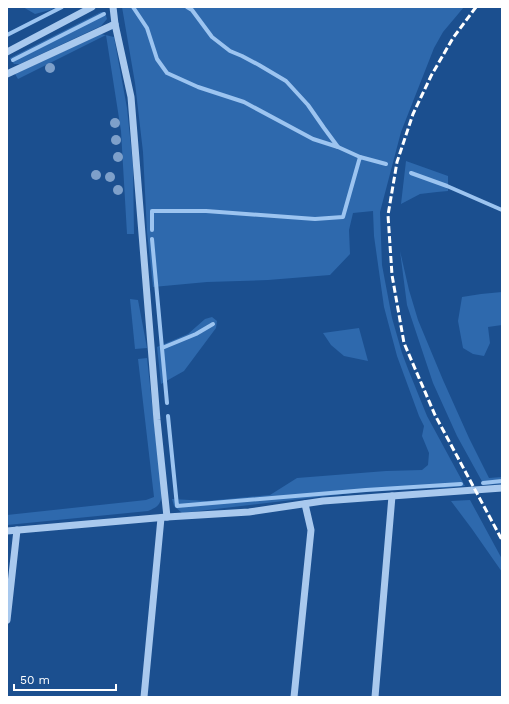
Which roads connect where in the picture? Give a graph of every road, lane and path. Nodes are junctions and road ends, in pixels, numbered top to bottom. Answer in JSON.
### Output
{"nodes":[{"id":1,"x":92,"y":7,"type":"edge"},
{"id":2,"x":113,"y":7,"type":"edge"},
{"id":3,"x":115,"y":24,"type":"junction"},
{"id":4,"x":7,"y":52,"type":"edge"},
{"id":5,"x":7,"y":74,"type":"edge"},
{"id":6,"x":502,"y":488,"type":"edge"},
{"id":7,"x":392,"y":496,"type":"junction"},
{"id":8,"x":305,"y":504,"type":"junction"},
{"id":9,"x":164,"y":517,"type":"junction"},
{"id":10,"x":17,"y":530,"type":"junction"},
{"id":11,"x":7,"y":531,"type":"edge"},
{"id":12,"x":7,"y":620,"type":"edge"},
{"id":13,"x":144,"y":697,"type":"edge"},
{"id":14,"x":294,"y":697,"type":"edge"},
{"id":15,"x":376,"y":697,"type":"edge"}],
"edges":[{"from":1,"to":4,"type":"street"},
{"from":2,"to":3,"type":"street"},
{"from":3,"to":5,"type":"street"},
{"from":3,"to":9,"type":"street"},
{"from":6,"to":7,"type":"street"},
{"from":7,"to":8,"type":"street"},
{"from":7,"to":15,"type":"street"},
{"from":8,"to":9,"type":"street"},
{"from":8,"to":14,"type":"street"},
{"from":9,"to":10,"type":"street"},
{"from":9,"to":13,"type":"street"},
{"from":10,"to":11,"type":"street"},
{"from":10,"to":12,"type":"street"}]}
